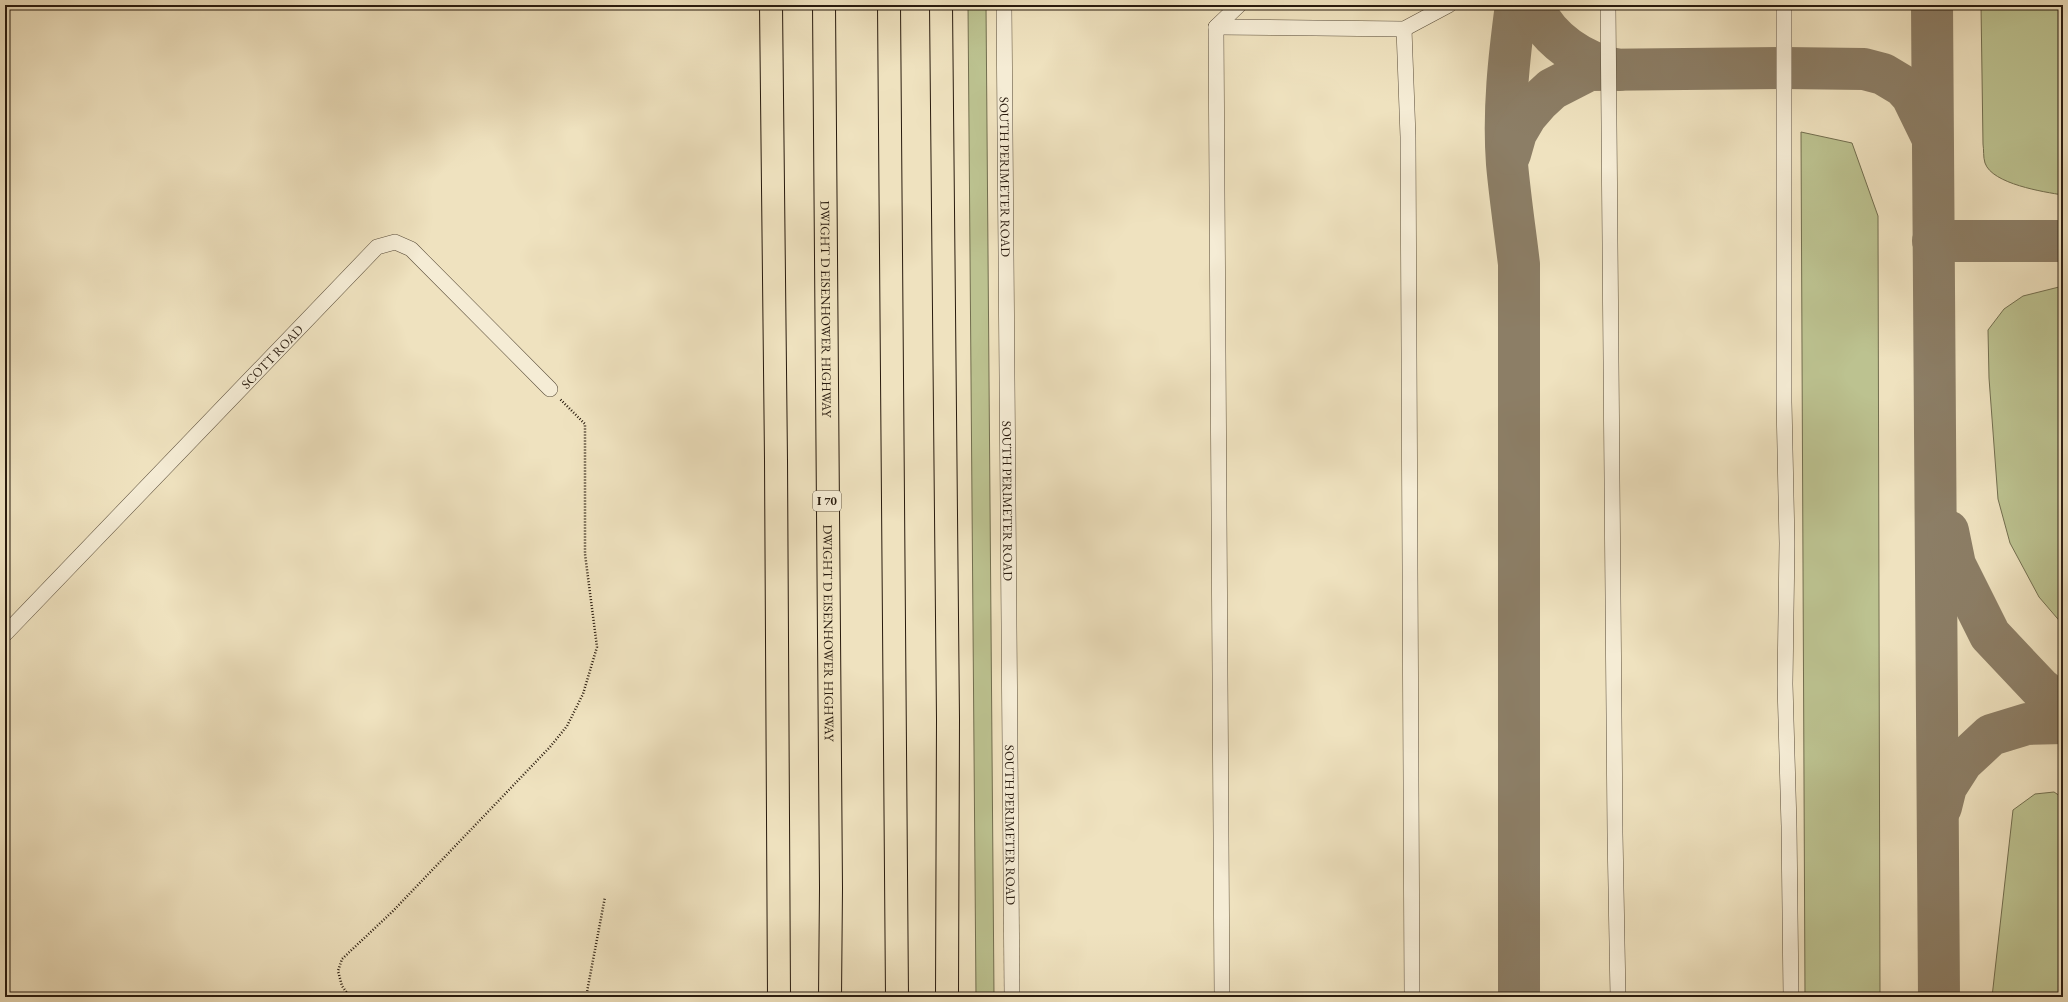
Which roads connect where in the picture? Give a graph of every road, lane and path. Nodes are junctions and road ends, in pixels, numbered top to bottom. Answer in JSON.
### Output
{"nodes":[{"id":1,"x":771,"y":5,"type":"edge"},
{"id":2,"x":824,"y":5,"type":"edge"},
{"id":3,"x":889,"y":5,"type":"edge"},
{"id":4,"x":941,"y":5,"type":"edge"},
{"id":5,"x":1004,"y":5,"type":"edge"},
{"id":6,"x":1239,"y":5,"type":"edge"},
{"id":7,"x":1608,"y":5,"type":"edge"},
{"id":8,"x":1784,"y":5,"type":"edge"},
{"id":9,"x":1444,"y":7,"type":"edge"},
{"id":10,"x":1216,"y":27,"type":"junction"},
{"id":11,"x":1404,"y":29,"type":"junction"},
{"id":12,"x":550,"y":389,"type":"joint"},
{"id":13,"x":5,"y":634,"type":"edge"},
{"id":14,"x":605,"y":897,"type":"dead end"},
{"id":15,"x":350,"y":997,"type":"edge"},
{"id":16,"x":586,"y":997,"type":"edge"},
{"id":17,"x":779,"y":997,"type":"edge"},
{"id":18,"x":830,"y":997,"type":"edge"},
{"id":19,"x":897,"y":997,"type":"edge"},
{"id":20,"x":947,"y":997,"type":"edge"},
{"id":21,"x":1012,"y":997,"type":"edge"},
{"id":22,"x":1222,"y":997,"type":"edge"},
{"id":23,"x":1412,"y":997,"type":"edge"},
{"id":24,"x":1618,"y":997,"type":"edge"},
{"id":25,"x":1791,"y":997,"type":"edge"}],
"edges":[{"from":1,"to":17,"type":"highway"},
{"from":2,"to":18,"type":"highway","name":"DWIGHT D EISENHOWER HIGHWAY","number":"I 70"},
{"from":3,"to":19,"type":"highway"},
{"from":4,"to":20,"type":"highway"},
{"from":5,"to":21,"type":"street","name":"SOUTH PERIMETER ROAD"},
{"from":6,"to":10,"type":"street"},
{"from":7,"to":24,"type":"street"},
{"from":8,"to":25,"type":"street"},
{"from":9,"to":11,"type":"street"},
{"from":10,"to":11,"type":"street"},
{"from":10,"to":22,"type":"street"},
{"from":11,"to":23,"type":"street"},
{"from":12,"to":13,"type":"street","name":"SCOTT ROAD"},
{"from":12,"to":15,"type":"path"},
{"from":14,"to":16,"type":"path"}]}
